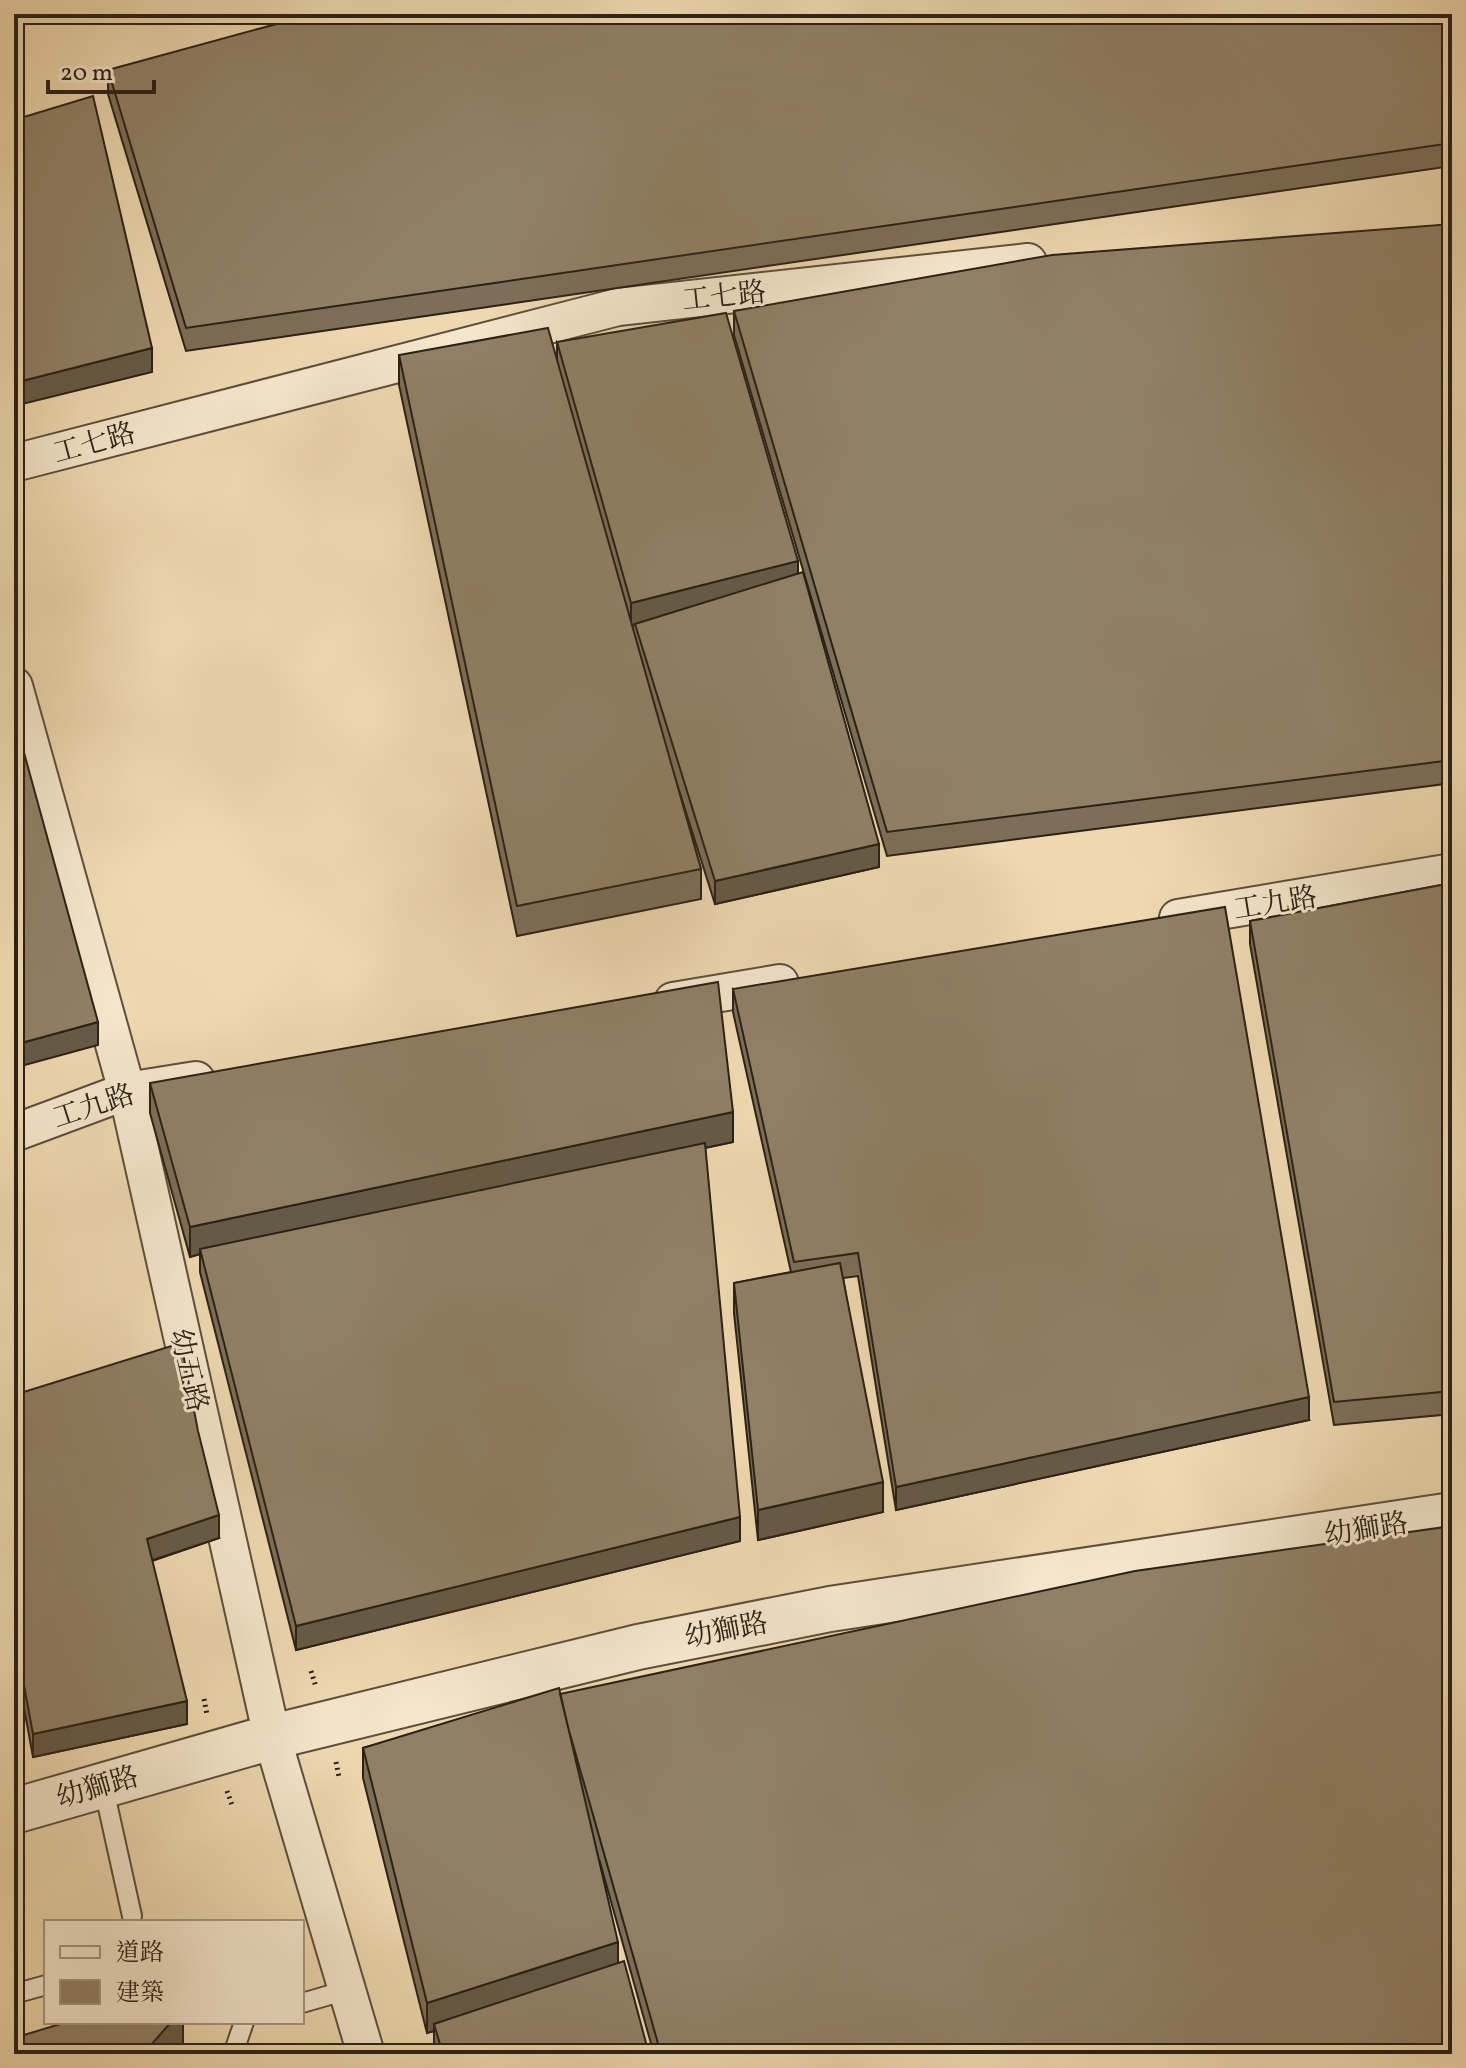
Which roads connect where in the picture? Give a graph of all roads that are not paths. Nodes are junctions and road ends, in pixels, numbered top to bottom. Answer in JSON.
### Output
{"nodes":[{"id":1,"x":1054,"y":259,"type":"edge"},
{"id":2,"x":14,"y":463,"type":"edge"},
{"id":3,"x":14,"y":686,"type":"edge"},
{"id":4,"x":1452,"y":872,"type":"edge"},
{"id":5,"x":1152,"y":922,"type":"edge"},
{"id":6,"x":805,"y":979,"type":"edge"},
{"id":7,"x":648,"y":1005,"type":"edge"},
{"id":8,"x":222,"y":1075,"type":"edge"},
{"id":9,"x":127,"y":1091,"type":"junction"},
{"id":10,"x":14,"y":1133,"type":"edge"},
{"id":11,"x":1452,"y":1515,"type":"edge"},
{"id":12,"x":272,"y":1737,"type":"junction"},
{"id":13,"x":103,"y":1785,"type":"junction"},
{"id":14,"x":14,"y":1811,"type":"edge"},
{"id":15,"x":132,"y":1920,"type":"edge"},
{"id":16,"x":44,"y":1986,"type":"edge"},
{"id":17,"x":347,"y":1990,"type":"junction"},
{"id":18,"x":14,"y":1994,"type":"edge"},
{"id":19,"x":304,"y":2002,"type":"edge"},
{"id":20,"x":243,"y":2024,"type":"edge"},
{"id":21,"x":233,"y":2054,"type":"edge"},
{"id":22,"x":366,"y":2054,"type":"edge"}],
"edges":[{"from":1,"to":2,"type":"street","name":"工七路"},
{"from":3,"to":9,"type":"street","name":"幼五路"},
{"from":4,"to":5,"type":"street","name":"工九路"},
{"from":6,"to":7,"type":"street"},
{"from":8,"to":9,"type":"street","name":"工九路"},
{"from":9,"to":10,"type":"street","name":"工九路"},
{"from":9,"to":12,"type":"street","name":"幼五路"},
{"from":11,"to":12,"type":"street","name":"幼獅路"},
{"from":12,"to":13,"type":"street","name":"幼獅路"},
{"from":12,"to":17,"type":"street","name":"幼五路"},
{"from":13,"to":14,"type":"street","name":"幼獅路"},
{"from":13,"to":15,"type":"lane"},
{"from":16,"to":18,"type":"lane"},
{"from":17,"to":19,"type":"lane"},
{"from":17,"to":22,"type":"street","name":"幼五路"},
{"from":20,"to":21,"type":"lane"}]}
